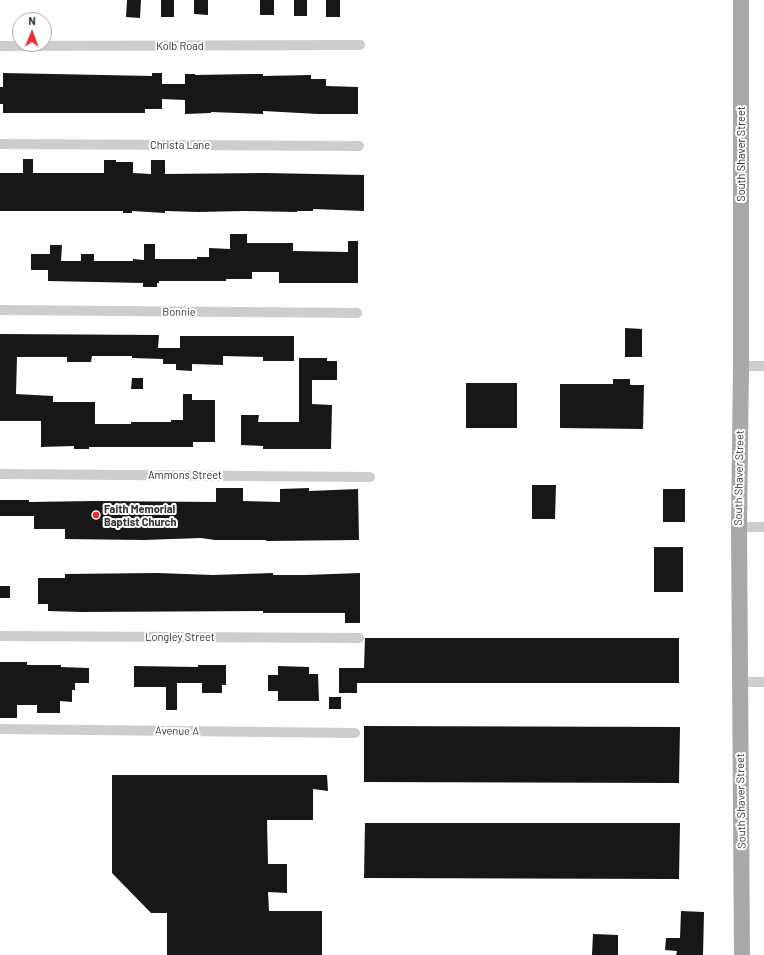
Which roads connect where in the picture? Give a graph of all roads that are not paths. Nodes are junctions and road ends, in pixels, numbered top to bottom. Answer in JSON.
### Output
{"nodes":[{"id":1,"x":741,"y":0,"type":"edge"},
{"id":2,"x":360,"y":45,"type":"dead end"},
{"id":3,"x":0,"y":46,"type":"edge"},
{"id":4,"x":0,"y":144,"type":"edge"},
{"id":5,"x":359,"y":146,"type":"dead end"},
{"id":6,"x":0,"y":310,"type":"edge"},
{"id":7,"x":357,"y":313,"type":"dead end"},
{"id":8,"x":741,"y":366,"type":"junction"},
{"id":9,"x":764,"y":366,"type":"edge"},
{"id":10,"x":0,"y":474,"type":"edge"},
{"id":11,"x":370,"y":476,"type":"dead end"},
{"id":12,"x":739,"y":527,"type":"junction"},
{"id":13,"x":764,"y":527,"type":"edge"},
{"id":14,"x":0,"y":636,"type":"edge"},
{"id":15,"x":359,"y":638,"type":"dead end"},
{"id":16,"x":740,"y":682,"type":"junction"},
{"id":17,"x":764,"y":682,"type":"edge"},
{"id":18,"x":0,"y":729,"type":"edge"},
{"id":19,"x":355,"y":733,"type":"dead end"},
{"id":20,"x":742,"y":955,"type":"edge"}],
"edges":[{"from":1,"to":8,"type":"main road","name":"South Shaver Street"},
{"from":2,"to":3,"type":"street","name":"Kolb Road"},
{"from":4,"to":5,"type":"street","name":"Christa Lane"},
{"from":6,"to":7,"type":"street","name":"Bonnie"},
{"from":8,"to":9,"type":"street"},
{"from":8,"to":12,"type":"main road","name":"South Shaver Street"},
{"from":10,"to":11,"type":"street","name":"Ammons Street"},
{"from":12,"to":13,"type":"street"},
{"from":12,"to":16,"type":"main road","name":"South Shaver Street"},
{"from":14,"to":15,"type":"street","name":"Longley Street"},
{"from":16,"to":17,"type":"street"},
{"from":16,"to":20,"type":"main road","name":"South Shaver Street"},
{"from":18,"to":19,"type":"street","name":"Avenue A"}]}
